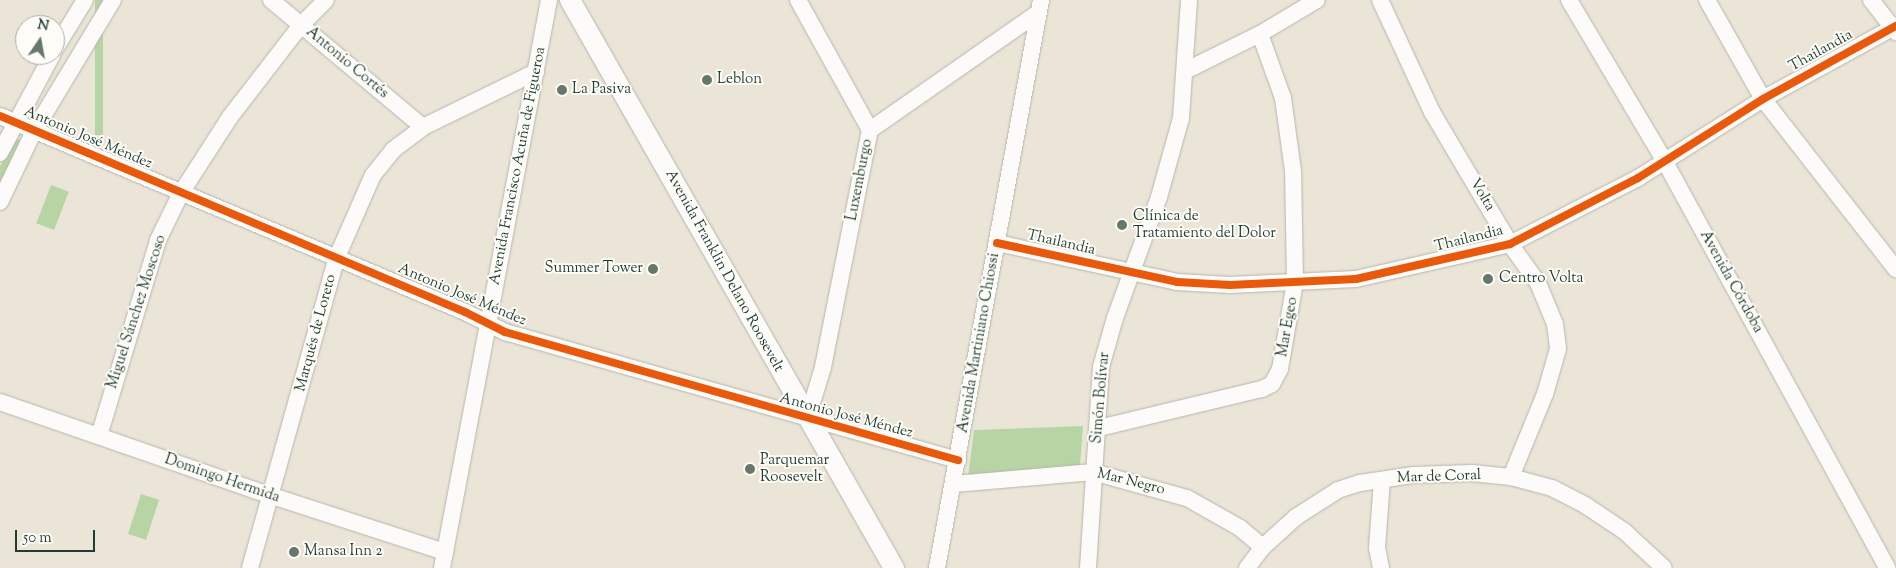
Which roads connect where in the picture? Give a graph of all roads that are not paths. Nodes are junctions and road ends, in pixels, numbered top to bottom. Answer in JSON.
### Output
{"nodes":[{"id":1,"x":85,"y":0,"type":"edge"},
{"id":2,"x":114,"y":0,"type":"edge"},
{"id":3,"x":271,"y":0,"type":"edge"},
{"id":4,"x":326,"y":0,"type":"edge"},
{"id":5,"x":549,"y":0,"type":"edge"},
{"id":6,"x":570,"y":0,"type":"edge"},
{"id":7,"x":585,"y":0,"type":"edge"},
{"id":8,"x":798,"y":0,"type":"edge"},
{"id":9,"x":1189,"y":0,"type":"edge"},
{"id":10,"x":1317,"y":0,"type":"edge"},
{"id":11,"x":1380,"y":0,"type":"edge"},
{"id":12,"x":1569,"y":0,"type":"edge"},
{"id":13,"x":1707,"y":0,"type":"edge"},
{"id":14,"x":1870,"y":0,"type":"edge"},
{"id":15,"x":1039,"y":7,"type":"edge"},
{"id":16,"x":301,"y":25,"type":"junction"},
{"id":17,"x":1895,"y":28,"type":"edge"},
{"id":18,"x":65,"y":33,"type":"edge"},
{"id":19,"x":1260,"y":34,"type":"junction"},
{"id":20,"x":45,"y":65,"type":"edge"},
{"id":21,"x":1187,"y":70,"type":"junction"},
{"id":22,"x":536,"y":72,"type":"junction"},
{"id":23,"x":1763,"y":100,"type":"junction"},
{"id":24,"x":8,"y":119,"type":"edge"},
{"id":25,"x":423,"y":126,"type":"junction"},
{"id":26,"x":870,"y":130,"type":"junction"},
{"id":27,"x":34,"y":131,"type":"junction"},
{"id":28,"x":0,"y":153,"type":"edge"},
{"id":29,"x":1664,"y":160,"type":"junction"},
{"id":30,"x":182,"y":193,"type":"junction"},
{"id":31,"x":0,"y":202,"type":"edge"},
{"id":32,"x":997,"y":243,"type":"junction"},
{"id":33,"x":1510,"y":244,"type":"junction"},
{"id":34,"x":336,"y":257,"type":"junction"},
{"id":35,"x":1896,"y":269,"type":"edge"},
{"id":36,"x":1131,"y":273,"type":"junction"},
{"id":37,"x":1295,"y":282,"type":"junction"},
{"id":38,"x":488,"y":324,"type":"junction"},
{"id":39,"x":0,"y":402,"type":"edge"},
{"id":40,"x":815,"y":414,"type":"junction"},
{"id":41,"x":1099,"y":428,"type":"junction"},
{"id":42,"x":99,"y":436,"type":"junction"},
{"id":43,"x":958,"y":460,"type":"junction"},
{"id":44,"x":1093,"y":472,"type":"junction"},
{"id":45,"x":1511,"y":477,"type":"junction"},
{"id":46,"x":1382,"y":480,"type":"junction"},
{"id":47,"x":954,"y":484,"type":"junction"},
{"id":48,"x":273,"y":496,"type":"junction"},
{"id":49,"x":1263,"y":547,"type":"junction"},
{"id":50,"x":444,"y":563,"type":"edge"},
{"id":51,"x":1660,"y":567,"type":"edge"},
{"id":52,"x":250,"y":568,"type":"edge"},
{"id":53,"x":894,"y":568,"type":"edge"},
{"id":54,"x":908,"y":568,"type":"edge"},
{"id":55,"x":937,"y":568,"type":"edge"},
{"id":56,"x":1088,"y":568,"type":"edge"},
{"id":57,"x":1247,"y":568,"type":"edge"},
{"id":58,"x":1381,"y":568,"type":"edge"},
{"id":59,"x":1887,"y":568,"type":"edge"}],
"edges":[{"from":1,"to":18,"type":"street"},
{"from":2,"to":27,"type":"street"},
{"from":3,"to":16,"type":"street","name":"Antonio Cortés"},
{"from":4,"to":16,"type":"street","name":"Miguel Sánchez Moscoso"},
{"from":5,"to":22,"type":"street","name":"Avenida Francisco Acuña de Figueroa"},
{"from":6,"to":40,"type":"main road","name":"Avenida Franklin Delano Roosevelt"},
{"from":7,"to":40,"type":"main road","name":"Avenida Franklin Delano Roosevelt"},
{"from":8,"to":26,"type":"street"},
{"from":9,"to":21,"type":"street","name":"Simón Bolívar"},
{"from":10,"to":19,"type":"street"},
{"from":11,"to":33,"type":"street","name":"Volta"},
{"from":12,"to":29,"type":"street","name":"Avenida Córdoba"},
{"from":13,"to":23,"type":"street"},
{"from":14,"to":17,"type":"street"},
{"from":15,"to":26,"type":"street","name":"Luxemburgo"},
{"from":15,"to":32,"type":"street","name":"Avenida Martiniano Chiossi"},
{"from":16,"to":25,"type":"street","name":"Antonio Cortés"},
{"from":16,"to":30,"type":"street","name":"Miguel Sánchez Moscoso"},
{"from":17,"to":23,"type":"street","name":"Thailandia"},
{"from":19,"to":21,"type":"street"},
{"from":19,"to":37,"type":"street","name":"Mar Egeo"},
{"from":20,"to":24,"type":"street"},
{"from":21,"to":36,"type":"street","name":"Simón Bolívar"},
{"from":22,"to":25,"type":"street","name":"Marqués de Loreto"},
{"from":22,"to":38,"type":"street","name":"Avenida Francisco Acuña de Figueroa"},
{"from":23,"to":29,"type":"street","name":"Thailandia"},
{"from":23,"to":35,"type":"street"},
{"from":24,"to":27,"type":"street","name":"Antonio José Méndez"},
{"from":24,"to":28,"type":"street"},
{"from":25,"to":34,"type":"street","name":"Marqués de Loreto"},
{"from":26,"to":40,"type":"street","name":"Luxemburgo"},
{"from":27,"to":30,"type":"street","name":"Antonio José Méndez"},
{"from":27,"to":31,"type":"street"},
{"from":29,"to":33,"type":"street","name":"Thailandia"},
{"from":29,"to":59,"type":"street","name":"Avenida Córdoba"},
{"from":30,"to":34,"type":"street","name":"Antonio José Méndez"},
{"from":30,"to":42,"type":"street","name":"Miguel Sánchez Moscoso"},
{"from":32,"to":36,"type":"street","name":"Thailandia"},
{"from":32,"to":43,"type":"street","name":"Avenida Martiniano Chiossi"},
{"from":33,"to":37,"type":"street","name":"Thailandia"},
{"from":33,"to":45,"type":"street","name":"Volta"},
{"from":34,"to":38,"type":"street","name":"Antonio José Méndez"},
{"from":34,"to":48,"type":"street","name":"Marqués de Loreto"},
{"from":36,"to":37,"type":"street","name":"Thailandia"},
{"from":36,"to":41,"type":"street","name":"Simón Bolívar"},
{"from":37,"to":41,"type":"street","name":"Mar Egeo"},
{"from":38,"to":40,"type":"street","name":"Antonio José Méndez"},
{"from":38,"to":50,"type":"street","name":"Avenida Francisco Acuña de Figueroa"},
{"from":39,"to":42,"type":"street","name":"Domingo Hermida"},
{"from":40,"to":43,"type":"street","name":"Antonio José Méndez"},
{"from":40,"to":53,"type":"main road","name":"Avenida Franklin Delano Roosevelt"},
{"from":40,"to":54,"type":"main road","name":"Avenida Franklin Delano Roosevelt"},
{"from":41,"to":44,"type":"street","name":"Simón Bolívar"},
{"from":42,"to":48,"type":"street","name":"Domingo Hermida"},
{"from":43,"to":47,"type":"street","name":"Avenida Martiniano Chiossi"},
{"from":44,"to":47,"type":"street","name":"Mar Negro"},
{"from":44,"to":49,"type":"street","name":"Mar Negro"},
{"from":44,"to":56,"type":"street","name":"Simón Bolívar"},
{"from":45,"to":46,"type":"street","name":"Mar de Coral"},
{"from":45,"to":51,"type":"street","name":"Mar de Coral"},
{"from":46,"to":49,"type":"street","name":"Mar de Coral"},
{"from":46,"to":58,"type":"street"},
{"from":47,"to":55,"type":"street","name":"Avenida Martiniano Chiossi"},
{"from":48,"to":50,"type":"street","name":"Domingo Hermida"},
{"from":48,"to":52,"type":"street","name":"Marqués de Loreto"},
{"from":49,"to":57,"type":"street","name":"Mar de Coral"}]}
